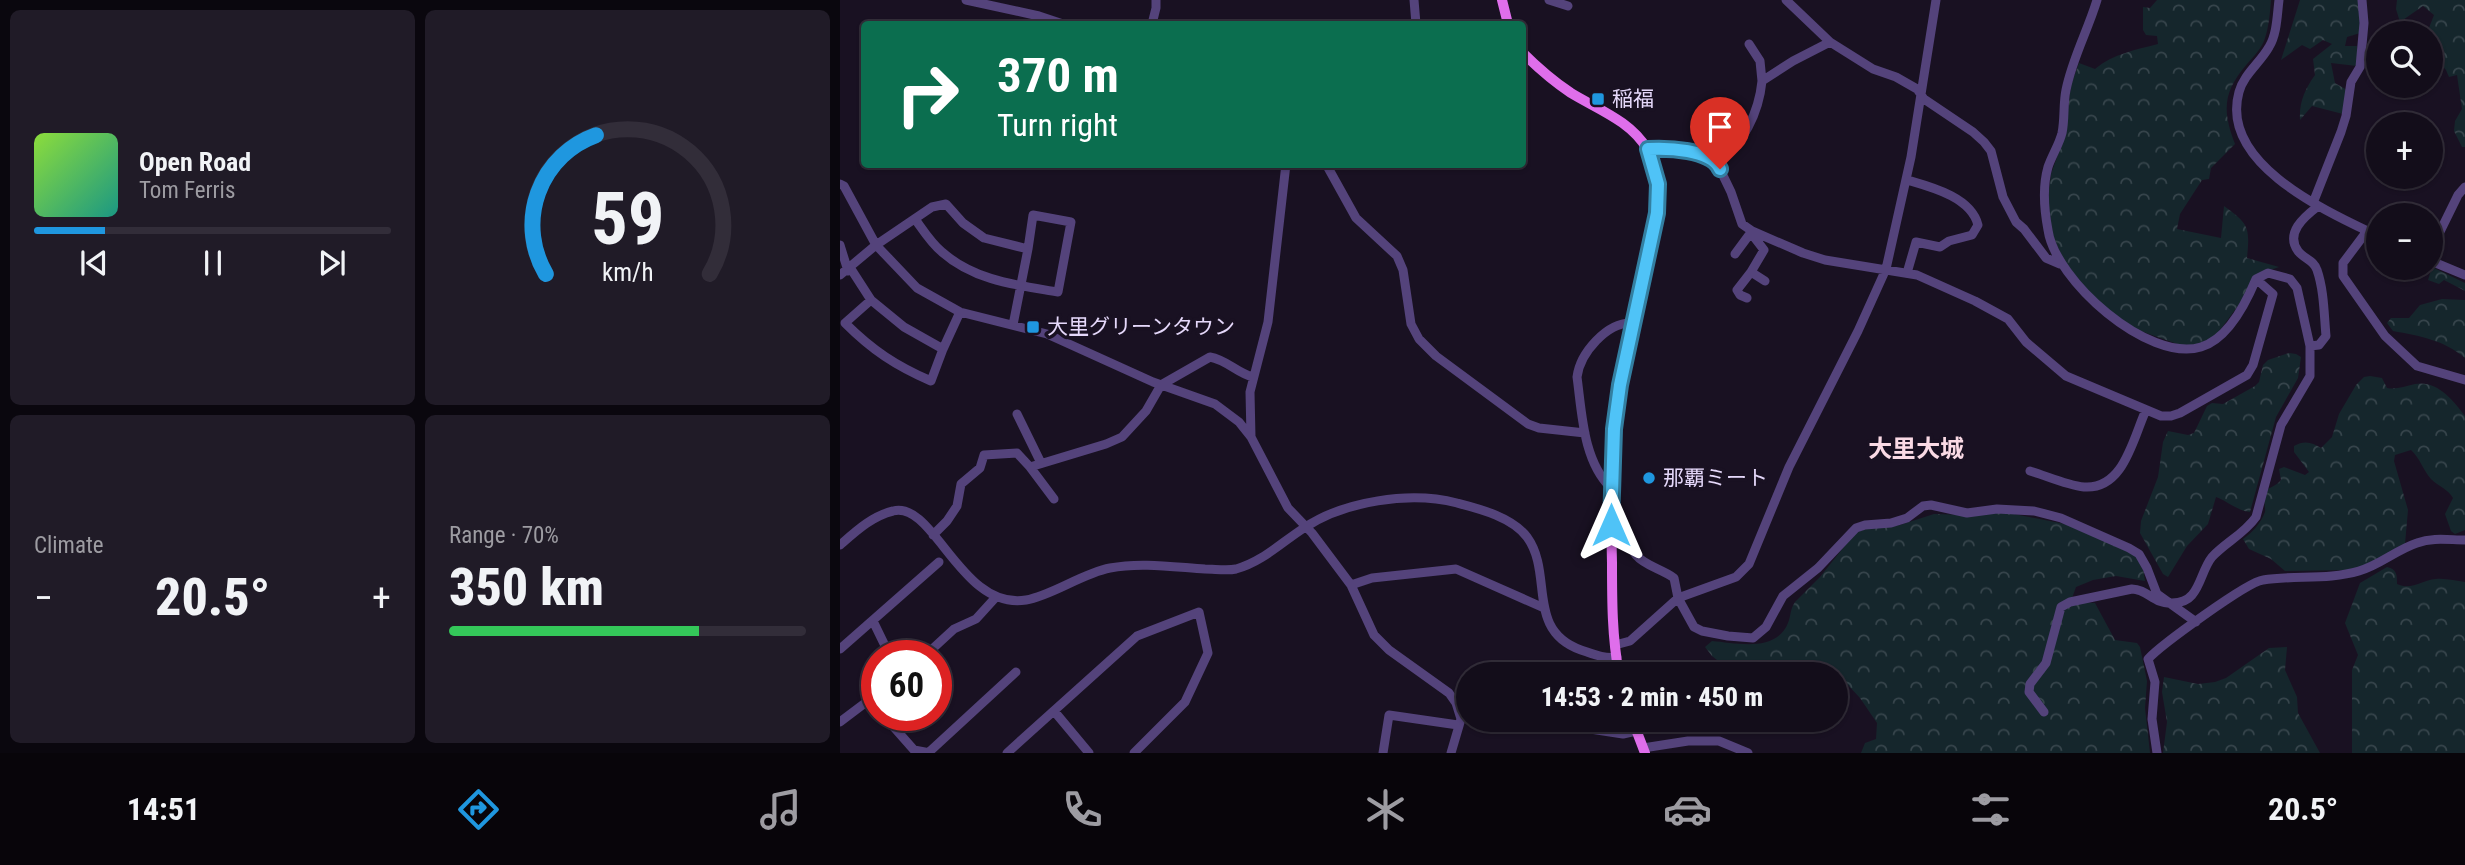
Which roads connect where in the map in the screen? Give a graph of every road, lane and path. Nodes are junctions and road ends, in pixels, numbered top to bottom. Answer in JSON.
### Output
{"nodes":[{"id":1,"x":967,"y":0,"type":"edge"},
{"id":2,"x":1156,"y":0,"type":"edge"},
{"id":3,"x":1414,"y":0,"type":"edge"},
{"id":4,"x":1502,"y":0,"type":"edge"},
{"id":5,"x":1549,"y":0,"type":"edge"},
{"id":6,"x":1786,"y":0,"type":"edge"},
{"id":7,"x":1936,"y":0,"type":"edge"},
{"id":8,"x":2097,"y":0,"type":"edge"},
{"id":9,"x":2279,"y":0,"type":"edge"},
{"id":10,"x":2362,"y":0,"type":"edge"},
{"id":11,"x":1567,"y":6,"type":"dead end"},
{"id":12,"x":1054,"y":21,"type":"edge"},
{"id":13,"x":1153,"y":21,"type":"edge"},
{"id":14,"x":1416,"y":21,"type":"edge"},
{"id":15,"x":1507,"y":21,"type":"edge"},
{"id":16,"x":1830,"y":42,"type":"junction"},
{"id":17,"x":1749,"y":44,"type":"dead end"},
{"id":18,"x":1526,"y":56,"type":"edge"},
{"id":19,"x":1762,"y":81,"type":"junction"},
{"id":20,"x":1921,"y":94,"type":"junction"},
{"id":21,"x":1648,"y":149,"type":"junction"},
{"id":22,"x":1717,"y":163,"type":"junction"},
{"id":23,"x":1286,"y":168,"type":"edge"},
{"id":24,"x":1328,"y":168,"type":"edge"},
{"id":25,"x":1907,"y":180,"type":"junction"},
{"id":26,"x":840,"y":184,"type":"edge"},
{"id":27,"x":2465,"y":187,"type":"edge"},
{"id":28,"x":2315,"y":205,"type":"junction"},
{"id":29,"x":915,"y":219,"type":"junction"},
{"id":30,"x":2443,"y":226,"type":"edge"},
{"id":31,"x":2366,"y":230,"type":"edge"},
{"id":32,"x":1751,"y":232,"type":"junction"},
{"id":33,"x":2366,"y":232,"type":"edge"},
{"id":34,"x":840,"y":245,"type":"edge"},
{"id":35,"x":876,"y":245,"type":"junction"},
{"id":36,"x":1028,"y":249,"type":"junction"},
{"id":37,"x":1735,"y":254,"type":"dead end"},
{"id":38,"x":2060,"y":264,"type":"junction"},
{"id":39,"x":2443,"y":266,"type":"edge"},
{"id":40,"x":1886,"y":269,"type":"junction"},
{"id":41,"x":846,"y":272,"type":"edge"},
{"id":42,"x":1751,"y":272,"type":"junction"},
{"id":43,"x":1907,"y":272,"type":"junction"},
{"id":44,"x":2465,"y":275,"type":"edge"},
{"id":45,"x":2256,"y":279,"type":"junction"},
{"id":46,"x":1765,"y":281,"type":"dead end"},
{"id":47,"x":1021,"y":285,"type":"junction"},
{"id":48,"x":1747,"y":298,"type":"dead end"},
{"id":49,"x":871,"y":300,"type":"junction"},
{"id":50,"x":960,"y":312,"type":"junction"},
{"id":51,"x":1632,"y":323,"type":"junction"},
{"id":52,"x":1013,"y":326,"type":"junction"},
{"id":53,"x":2310,"y":346,"type":"junction"},
{"id":54,"x":943,"y":349,"type":"junction"},
{"id":55,"x":1253,"y":377,"type":"junction"},
{"id":56,"x":2465,"y":380,"type":"edge"},
{"id":57,"x":1161,"y":385,"type":"junction"},
{"id":58,"x":2146,"y":410,"type":"junction"},
{"id":59,"x":1017,"y":414,"type":"dead end"},
{"id":60,"x":1585,"y":433,"type":"junction"},
{"id":61,"x":1251,"y":437,"type":"junction"},
{"id":62,"x":1041,"y":463,"type":"junction"},
{"id":63,"x":1030,"y":467,"type":"junction"},
{"id":64,"x":2030,"y":471,"type":"dead end"},
{"id":65,"x":1611,"y":488,"type":"junction"},
{"id":66,"x":1054,"y":499,"type":"dead end"},
{"id":67,"x":1612,"y":511,"type":"junction"},
{"id":68,"x":1306,"y":526,"type":"junction"},
{"id":69,"x":933,"y":535,"type":"junction"},
{"id":70,"x":2465,"y":540,"type":"edge"},
{"id":71,"x":840,"y":545,"type":"edge"},
{"id":72,"x":939,"y":562,"type":"dead end"},
{"id":73,"x":1351,"y":585,"type":"junction"},
{"id":74,"x":996,"y":597,"type":"junction"},
{"id":75,"x":1678,"y":598,"type":"junction"},
{"id":76,"x":2168,"y":604,"type":"junction"},
{"id":77,"x":1544,"y":608,"type":"junction"},
{"id":78,"x":873,"y":621,"type":"junction"},
{"id":79,"x":2196,"y":622,"type":"junction"},
{"id":80,"x":882,"y":640,"type":"edge"},
{"id":81,"x":942,"y":640,"type":"edge"},
{"id":82,"x":1615,"y":645,"type":"junction"},
{"id":83,"x":840,"y":649,"type":"edge"},
{"id":84,"x":1617,"y":657,"type":"junction"},
{"id":85,"x":1618,"y":662,"type":"edge"},
{"id":86,"x":1016,"y":672,"type":"dead end"},
{"id":87,"x":1456,"y":704,"type":"edge"},
{"id":88,"x":861,"y":705,"type":"edge"},
{"id":89,"x":1054,"y":711,"type":"dead end"},
{"id":90,"x":2044,"y":712,"type":"dead end"},
{"id":91,"x":1456,"y":720,"type":"edge"},
{"id":92,"x":840,"y":722,"type":"edge"},
{"id":93,"x":897,"y":731,"type":"edge"},
{"id":94,"x":1458,"y":732,"type":"edge"},
{"id":95,"x":1610,"y":732,"type":"edge"},
{"id":96,"x":1632,"y":732,"type":"edge"},
{"id":97,"x":1636,"y":732,"type":"edge"},
{"id":98,"x":1644,"y":751,"type":"edge"},
{"id":99,"x":929,"y":753,"type":"edge"},
{"id":100,"x":1007,"y":753,"type":"edge"},
{"id":101,"x":1089,"y":753,"type":"edge"},
{"id":102,"x":1134,"y":753,"type":"edge"},
{"id":103,"x":1382,"y":753,"type":"edge"},
{"id":104,"x":1451,"y":753,"type":"edge"},
{"id":105,"x":1748,"y":753,"type":"edge"},
{"id":106,"x":2157,"y":753,"type":"edge"}],
"edges":[{"from":1,"to":12,"type":"street"},
{"from":2,"to":13,"type":"street"},
{"from":3,"to":14,"type":"street"},
{"from":4,"to":15,"type":"main road"},
{"from":5,"to":11,"type":"street"},
{"from":6,"to":16,"type":"street"},
{"from":7,"to":20,"type":"street"},
{"from":8,"to":38,"type":"street"},
{"from":9,"to":28,"type":"street"},
{"from":10,"to":28,"type":"street"},
{"from":16,"to":19,"type":"street"},
{"from":16,"to":20,"type":"street"},
{"from":17,"to":19,"type":"street"},
{"from":18,"to":21,"type":"main road"},
{"from":19,"to":22,"type":"street"},
{"from":20,"to":25,"type":"street"},
{"from":20,"to":38,"type":"street"},
{"from":21,"to":22,"type":"street"},
{"from":21,"to":51,"type":"main road"},
{"from":22,"to":32,"type":"street"},
{"from":23,"to":55,"type":"street"},
{"from":24,"to":60,"type":"street"},
{"from":25,"to":40,"type":"street"},
{"from":25,"to":43,"type":"street"},
{"from":26,"to":35,"type":"street"},
{"from":27,"to":30,"type":"street"},
{"from":28,"to":31,"type":"street"},
{"from":28,"to":53,"type":"street"},
{"from":29,"to":35,"type":"street"},
{"from":29,"to":36,"type":"street"},
{"from":29,"to":47,"type":"street"},
{"from":32,"to":37,"type":"street"},
{"from":32,"to":40,"type":"street"},
{"from":32,"to":42,"type":"street"},
{"from":33,"to":56,"type":"street"},
{"from":34,"to":41,"type":"street"},
{"from":35,"to":41,"type":"street"},
{"from":35,"to":50,"type":"street"},
{"from":36,"to":47,"type":"street"},
{"from":36,"to":47,"type":"street"},
{"from":38,"to":45,"type":"street"},
{"from":39,"to":44,"type":"street"},
{"from":40,"to":43,"type":"street"},
{"from":40,"to":75,"type":"street"},
{"from":41,"to":49,"type":"street"},
{"from":42,"to":46,"type":"street"},
{"from":42,"to":48,"type":"street"},
{"from":43,"to":58,"type":"street"},
{"from":45,"to":53,"type":"street"},
{"from":45,"to":58,"type":"street"},
{"from":47,"to":52,"type":"street"},
{"from":49,"to":54,"type":"street"},
{"from":49,"to":54,"type":"street"},
{"from":50,"to":52,"type":"street"},
{"from":50,"to":54,"type":"street"},
{"from":51,"to":60,"type":"street"},
{"from":51,"to":65,"type":"main road"},
{"from":52,"to":57,"type":"street"},
{"from":53,"to":76,"type":"street"},
{"from":55,"to":57,"type":"street"},
{"from":55,"to":61,"type":"street"},
{"from":57,"to":61,"type":"street"},
{"from":57,"to":62,"type":"street"},
{"from":58,"to":64,"type":"street"},
{"from":59,"to":62,"type":"street"},
{"from":60,"to":65,"type":"street"},
{"from":61,"to":68,"type":"street"},
{"from":62,"to":63,"type":"street"},
{"from":63,"to":66,"type":"street"},
{"from":63,"to":69,"type":"street"},
{"from":65,"to":67,"type":"main road"},
{"from":67,"to":75,"type":"street"},
{"from":67,"to":82,"type":"main road"},
{"from":68,"to":73,"type":"street"},
{"from":68,"to":74,"type":"street"},
{"from":68,"to":77,"type":"street"},
{"from":69,"to":71,"type":"street"},
{"from":69,"to":74,"type":"street"},
{"from":70,"to":79,"type":"street"},
{"from":72,"to":78,"type":"street"},
{"from":73,"to":77,"type":"street"},
{"from":73,"to":87,"type":"street"},
{"from":74,"to":81,"type":"street"},
{"from":75,"to":76,"type":"street"},
{"from":75,"to":82,"type":"street"},
{"from":76,"to":79,"type":"street"},
{"from":76,"to":90,"type":"street"},
{"from":77,"to":84,"type":"street"},
{"from":78,"to":80,"type":"street"},
{"from":78,"to":83,"type":"street"},
{"from":79,"to":106,"type":"street"},
{"from":82,"to":84,"type":"main road"},
{"from":84,"to":85,"type":"main road"},
{"from":86,"to":99,"type":"street"},
{"from":88,"to":92,"type":"street"},
{"from":89,"to":101,"type":"street"},
{"from":91,"to":103,"type":"street"},
{"from":93,"to":99,"type":"street"},
{"from":94,"to":104,"type":"street"},
{"from":95,"to":96,"type":"street"},
{"from":97,"to":98,"type":"main road"},
{"from":98,"to":105,"type":"street"},
{"from":100,"to":102,"type":"street"}]}
